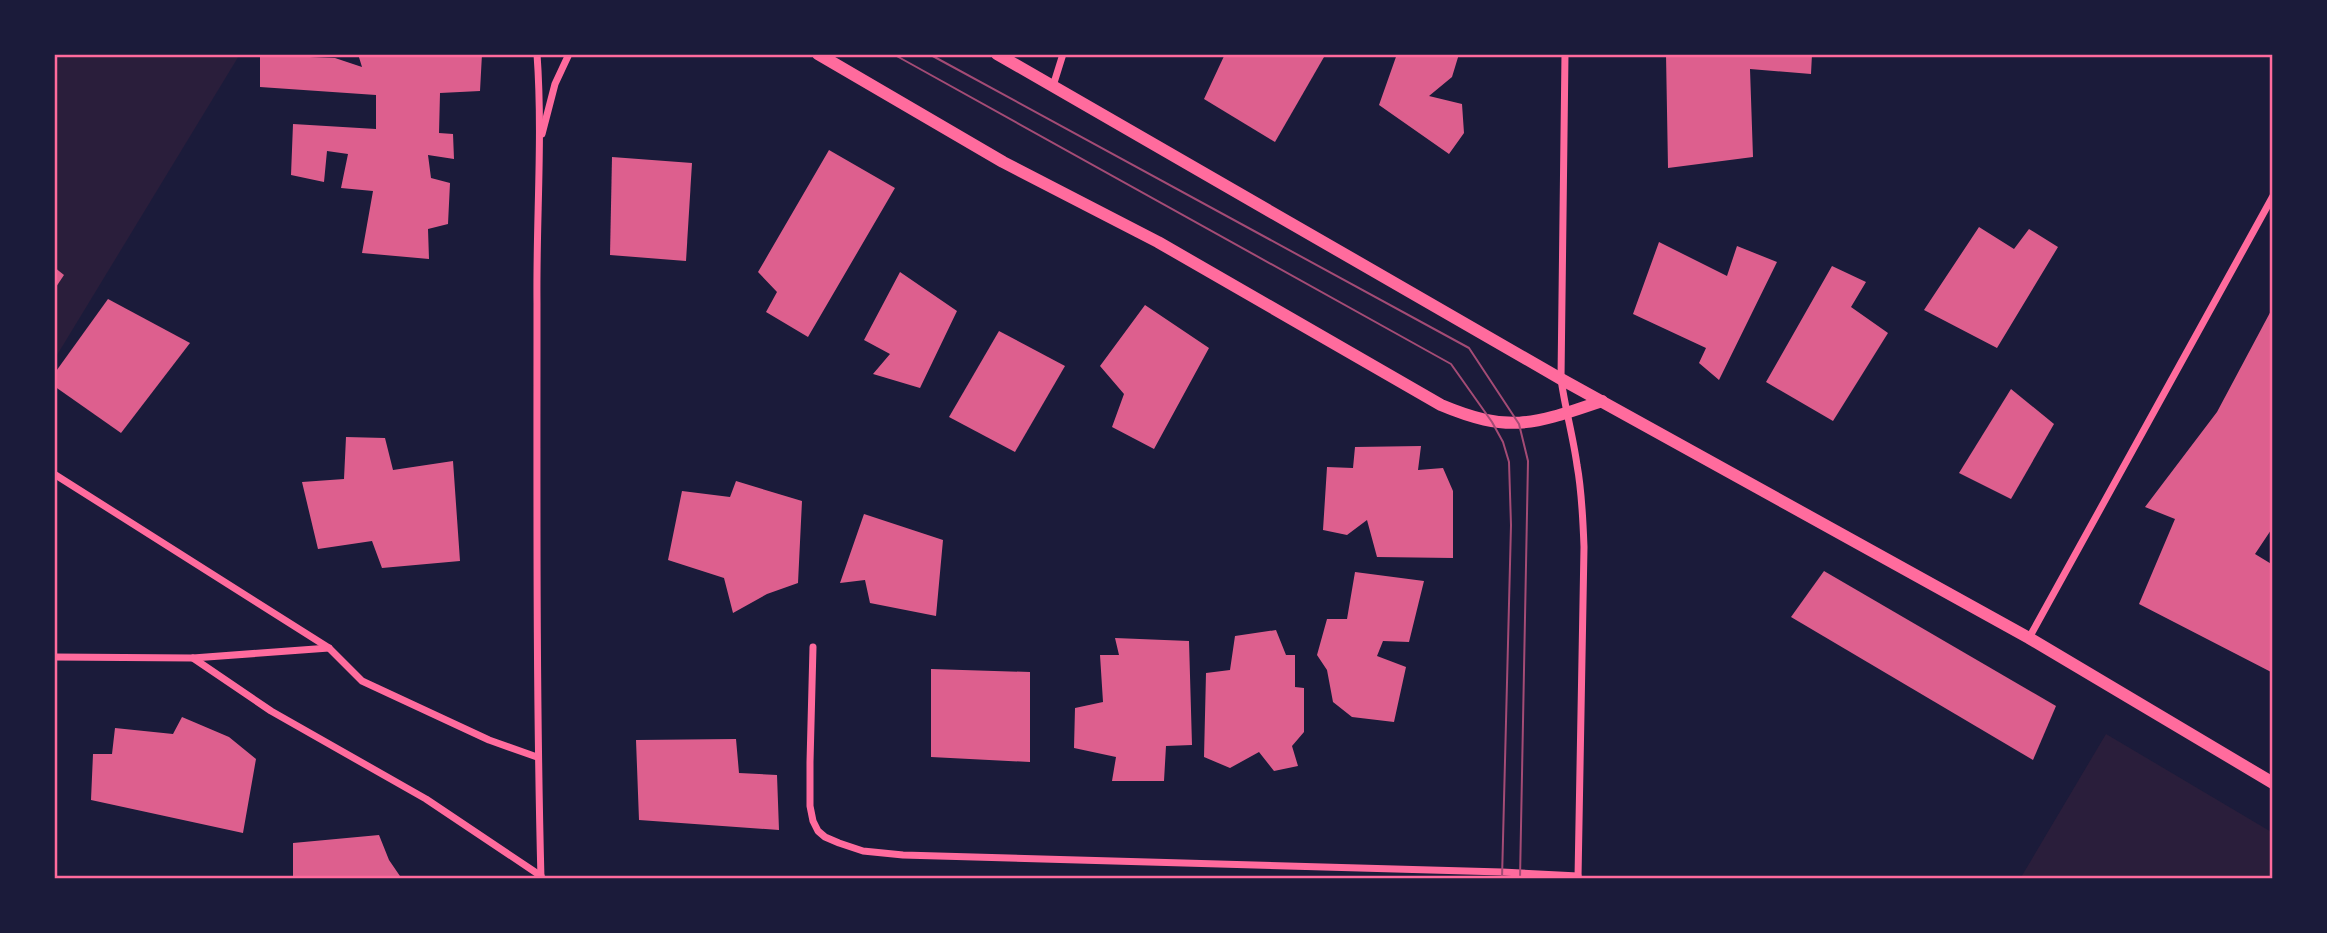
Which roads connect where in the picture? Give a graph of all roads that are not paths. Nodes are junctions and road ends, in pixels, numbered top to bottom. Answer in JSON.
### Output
{"nodes":[{"id":1,"x":537,"y":54,"type":"edge"},
{"id":2,"x":569,"y":54,"type":"edge"},
{"id":3,"x":818,"y":54,"type":"edge"},
{"id":4,"x":997,"y":54,"type":"edge"},
{"id":5,"x":1063,"y":54,"type":"edge"},
{"id":6,"x":1565,"y":54,"type":"edge"},
{"id":7,"x":1053,"y":86,"type":"junction"},
{"id":8,"x":540,"y":145,"type":"junction"},
{"id":9,"x":2273,"y":195,"type":"edge"},
{"id":10,"x":1561,"y":379,"type":"junction"},
{"id":11,"x":1602,"y":401,"type":"junction"},
{"id":12,"x":1566,"y":413,"type":"junction"},
{"id":13,"x":54,"y":474,"type":"edge"},
{"id":14,"x":2029,"y":638,"type":"junction"},
{"id":15,"x":813,"y":647,"type":"dead end"},
{"id":16,"x":329,"y":649,"type":"junction"},
{"id":17,"x":54,"y":657,"type":"edge"},
{"id":18,"x":193,"y":658,"type":"junction"},
{"id":19,"x":537,"y":757,"type":"junction"},
{"id":20,"x":2273,"y":783,"type":"edge"},
{"id":21,"x":1578,"y":877,"type":"edge"},
{"id":22,"x":541,"y":878,"type":"edge"}],
"edges":[{"from":1,"to":8,"type":"street"},
{"from":2,"to":8,"type":"street"},
{"from":3,"to":12,"type":"street"},
{"from":4,"to":7,"type":"street"},
{"from":5,"to":7,"type":"street"},
{"from":6,"to":10,"type":"street"},
{"from":7,"to":10,"type":"street"},
{"from":8,"to":19,"type":"street"},
{"from":9,"to":14,"type":"street"},
{"from":10,"to":11,"type":"street"},
{"from":10,"to":12,"type":"street"},
{"from":11,"to":12,"type":"street"},
{"from":11,"to":14,"type":"street"},
{"from":12,"to":21,"type":"street"},
{"from":13,"to":16,"type":"street"},
{"from":14,"to":20,"type":"street"},
{"from":15,"to":21,"type":"street"},
{"from":16,"to":18,"type":"street"},
{"from":16,"to":19,"type":"street"},
{"from":17,"to":18,"type":"street"},
{"from":18,"to":22,"type":"street"},
{"from":19,"to":22,"type":"street"}]}
